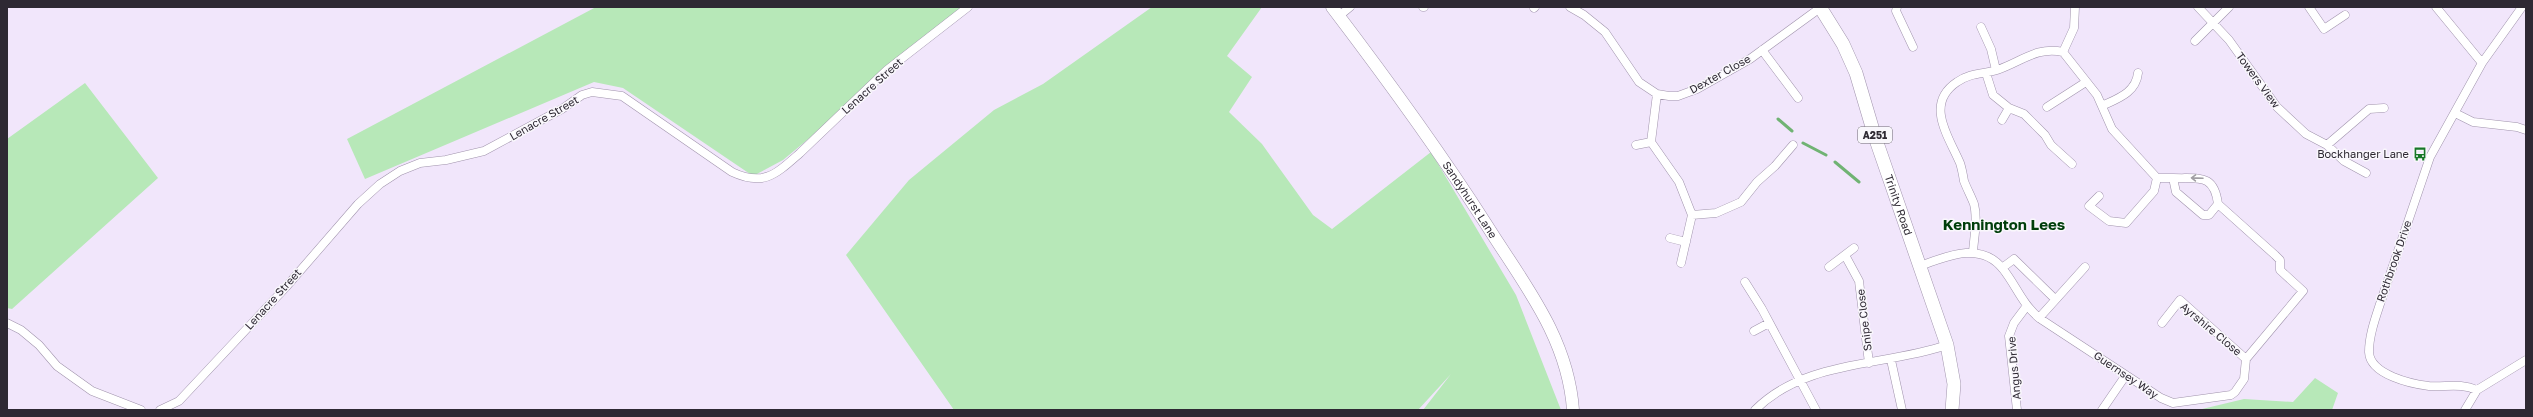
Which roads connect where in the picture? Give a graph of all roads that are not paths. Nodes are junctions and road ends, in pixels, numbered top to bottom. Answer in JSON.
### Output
{"nodes":[{"id":1,"x":968,"y":7,"type":"edge"},
{"id":2,"x":1350,"y":7,"type":"edge"},
{"id":3,"x":1570,"y":7,"type":"edge"},
{"id":4,"x":1820,"y":7,"type":"edge"},
{"id":5,"x":1897,"y":7,"type":"edge"},
{"id":6,"x":2075,"y":7,"type":"edge"},
{"id":7,"x":2198,"y":7,"type":"edge"},
{"id":8,"x":2229,"y":7,"type":"edge"},
{"id":9,"x":2309,"y":7,"type":"edge"},
{"id":10,"x":2436,"y":7,"type":"edge"},
{"id":11,"x":2522,"y":7,"type":"edge"},
{"id":12,"x":1336,"y":11,"type":"edge"},
{"id":13,"x":2345,"y":15,"type":"dead end"},
{"id":14,"x":2211,"y":24,"type":"junction"},
{"id":15,"x":1981,"y":27,"type":"dead end"},
{"id":16,"x":2196,"y":41,"type":"dead end"},
{"id":17,"x":1913,"y":47,"type":"dead end"},
{"id":18,"x":1762,"y":50,"type":"junction"},
{"id":19,"x":2063,"y":52,"type":"junction"},
{"id":20,"x":2482,"y":62,"type":"junction"},
{"id":21,"x":1996,"y":70,"type":"junction"},
{"id":22,"x":1986,"y":73,"type":"junction"},
{"id":23,"x":2138,"y":73,"type":"dead end"},
{"id":24,"x":2086,"y":82,"type":"junction"},
{"id":25,"x":1657,"y":94,"type":"junction"},
{"id":26,"x":1798,"y":98,"type":"dead end"},
{"id":27,"x":2104,"y":105,"type":"junction"},
{"id":28,"x":2047,"y":107,"type":"dead end"},
{"id":29,"x":2009,"y":108,"type":"junction"},
{"id":30,"x":2384,"y":108,"type":"dead end"},
{"id":31,"x":2456,"y":113,"type":"junction"},
{"id":32,"x":2002,"y":120,"type":"dead end"},
{"id":33,"x":2526,"y":130,"type":"edge"},
{"id":34,"x":1650,"y":142,"type":"junction"},
{"id":35,"x":1636,"y":145,"type":"dead end"},
{"id":36,"x":1793,"y":145,"type":"dead end"},
{"id":37,"x":2327,"y":145,"type":"junction"},
{"id":38,"x":2072,"y":164,"type":"dead end"},
{"id":39,"x":2366,"y":173,"type":"dead end"},
{"id":40,"x":2157,"y":178,"type":"junction"},
{"id":41,"x":2173,"y":178,"type":"junction"},
{"id":42,"x":2099,"y":196,"type":"dead end"},
{"id":43,"x":2218,"y":204,"type":"junction"},
{"id":44,"x":1692,"y":215,"type":"junction"},
{"id":45,"x":1670,"y":238,"type":"dead end"},
{"id":46,"x":1686,"y":242,"type":"junction"},
{"id":47,"x":1854,"y":248,"type":"dead end"},
{"id":48,"x":1973,"y":252,"type":"junction"},
{"id":49,"x":1846,"y":257,"type":"junction"},
{"id":50,"x":1681,"y":263,"type":"dead end"},
{"id":51,"x":1920,"y":266,"type":"junction"},
{"id":52,"x":1829,"y":267,"type":"dead end"},
{"id":53,"x":2085,"y":267,"type":"dead end"},
{"id":54,"x":2002,"y":268,"type":"junction"},
{"id":55,"x":1744,"y":282,"type":"dead end"},
{"id":56,"x":2055,"y":299,"type":"junction"},
{"id":57,"x":2026,"y":307,"type":"junction"},
{"id":58,"x":2039,"y":318,"type":"junction"},
{"id":59,"x":7,"y":323,"type":"edge"},
{"id":60,"x":1769,"y":323,"type":"junction"},
{"id":61,"x":2162,"y":323,"type":"dead end"},
{"id":62,"x":1754,"y":331,"type":"dead end"},
{"id":63,"x":1947,"y":345,"type":"junction"},
{"id":64,"x":2246,"y":359,"type":"junction"},
{"id":65,"x":1891,"y":360,"type":"junction"},
{"id":66,"x":2526,"y":360,"type":"edge"},
{"id":67,"x":1869,"y":363,"type":"junction"},
{"id":68,"x":2126,"y":375,"type":"junction"},
{"id":69,"x":1800,"y":380,"type":"junction"},
{"id":70,"x":2477,"y":390,"type":"junction"},
{"id":71,"x":141,"y":410,"type":"edge"},
{"id":72,"x":160,"y":410,"type":"edge"},
{"id":73,"x":1573,"y":410,"type":"edge"},
{"id":74,"x":1755,"y":410,"type":"edge"},
{"id":75,"x":1816,"y":410,"type":"edge"},
{"id":76,"x":1902,"y":410,"type":"edge"},
{"id":77,"x":1952,"y":410,"type":"edge"},
{"id":78,"x":2018,"y":410,"type":"edge"},
{"id":79,"x":2102,"y":410,"type":"edge"},
{"id":80,"x":2465,"y":410,"type":"edge"}],
"edges":[{"from":1,"to":72,"type":"street","name":"Lenacre Street"},
{"from":2,"to":12,"type":"street"},
{"from":3,"to":25,"type":"street"},
{"from":4,"to":18,"type":"street","name":"Dexter Close"},
{"from":4,"to":51,"type":"main road","name":"Trinity Road","number":"A251"},
{"from":5,"to":17,"type":"street"},
{"from":6,"to":19,"type":"street"},
{"from":7,"to":14,"type":"street","name":"Towers View"},
{"from":8,"to":14,"type":"street"},
{"from":9,"to":13,"type":"street"},
{"from":10,"to":20,"type":"street"},
{"from":11,"to":20,"type":"street","name":"Rothbrook Drive"},
{"from":12,"to":73,"type":"street","name":"Sandyhurst Lane"},
{"from":14,"to":16,"type":"street"},
{"from":14,"to":37,"type":"street","name":"Towers View"},
{"from":15,"to":21,"type":"street"},
{"from":18,"to":25,"type":"street","name":"Dexter Close"},
{"from":18,"to":26,"type":"street","name":"Dexter Close"},
{"from":19,"to":21,"type":"street"},
{"from":19,"to":24,"type":"street"},
{"from":20,"to":31,"type":"street","name":"Rothbrook Drive"},
{"from":21,"to":22,"type":"street"},
{"from":22,"to":29,"type":"street"},
{"from":22,"to":48,"type":"street"},
{"from":23,"to":27,"type":"street"},
{"from":24,"to":27,"type":"street"},
{"from":24,"to":28,"type":"street"},
{"from":25,"to":34,"type":"street"},
{"from":27,"to":40,"type":"street"},
{"from":29,"to":32,"type":"street"},
{"from":29,"to":38,"type":"street"},
{"from":30,"to":37,"type":"street"},
{"from":31,"to":33,"type":"street"},
{"from":31,"to":70,"type":"street","name":"Rothbrook Drive"},
{"from":34,"to":35,"type":"street"},
{"from":34,"to":44,"type":"street"},
{"from":36,"to":44,"type":"street"},
{"from":37,"to":39,"type":"street","name":"Towers View"},
{"from":40,"to":41,"type":"street"},
{"from":40,"to":42,"type":"street"},
{"from":43,"to":41,"type":"street","one_way":true},
{"from":41,"to":43,"type":"street"},
{"from":43,"to":64,"type":"street"},
{"from":44,"to":46,"type":"street"},
{"from":45,"to":46,"type":"street"},
{"from":46,"to":50,"type":"street"},
{"from":47,"to":49,"type":"street"},
{"from":48,"to":51,"type":"street"},
{"from":48,"to":54,"type":"street","name":"Guernsey Way"},
{"from":49,"to":52,"type":"street"},
{"from":49,"to":67,"type":"street","name":"Snipe Close"},
{"from":51,"to":63,"type":"main road","name":"Trinity Road","number":"A251"},
{"from":53,"to":56,"type":"street"},
{"from":54,"to":56,"type":"street"},
{"from":54,"to":57,"type":"street","name":"Guernsey Way"},
{"from":55,"to":60,"type":"street"},
{"from":56,"to":58,"type":"street"},
{"from":57,"to":58,"type":"street","name":"Guernsey Way"},
{"from":57,"to":78,"type":"street","name":"Angus Drive"},
{"from":58,"to":68,"type":"street","name":"Guernsey Way"},
{"from":59,"to":71,"type":"street"},
{"from":60,"to":62,"type":"street"},
{"from":60,"to":69,"type":"street"},
{"from":61,"to":64,"type":"street","name":"Ayrshire Close"},
{"from":63,"to":65,"type":"street"},
{"from":63,"to":77,"type":"main road","name":"Trinity Road","number":"A251"},
{"from":64,"to":68,"type":"street","name":"Guernsey Way"},
{"from":65,"to":67,"type":"street"},
{"from":65,"to":76,"type":"street"},
{"from":66,"to":70,"type":"street"},
{"from":67,"to":69,"type":"street"},
{"from":68,"to":79,"type":"street"},
{"from":69,"to":74,"type":"street"},
{"from":69,"to":75,"type":"street"},
{"from":70,"to":80,"type":"street"}]}
